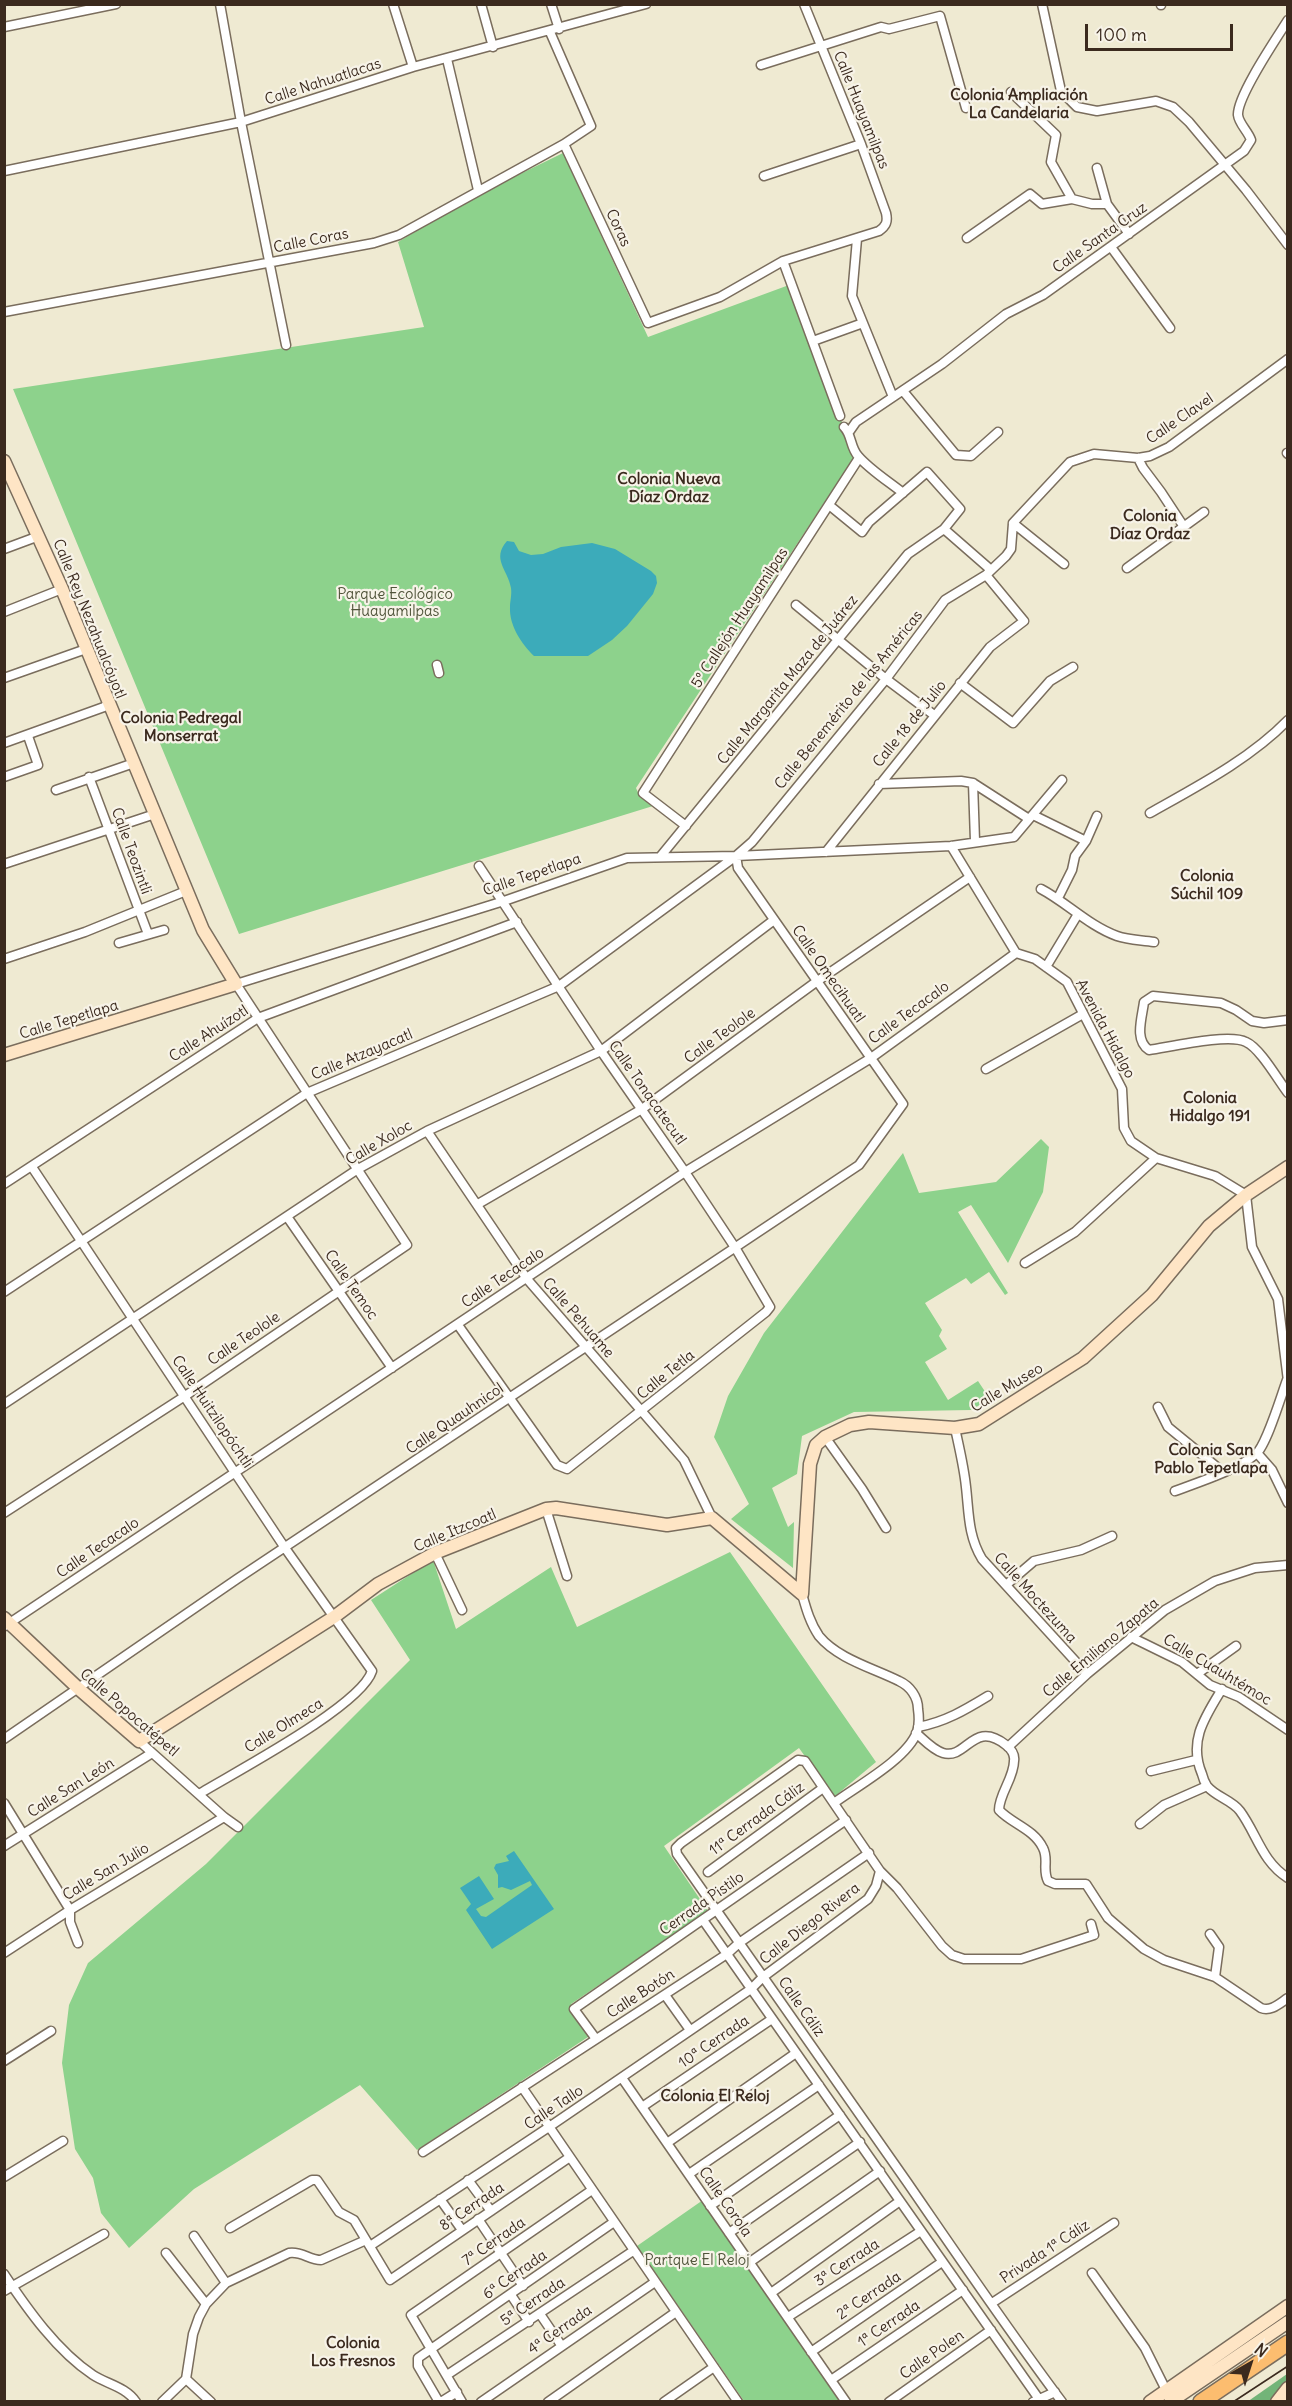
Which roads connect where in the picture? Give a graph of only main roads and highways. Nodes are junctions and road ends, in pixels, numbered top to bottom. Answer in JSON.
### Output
{"nodes":[{"id":1,"x":1283,"y":2346,"type":"edge"},
{"id":2,"x":1201,"y":2402,"type":"edge"}],
"edges":[{"from":1,"to":2,"type":"highway"}]}
